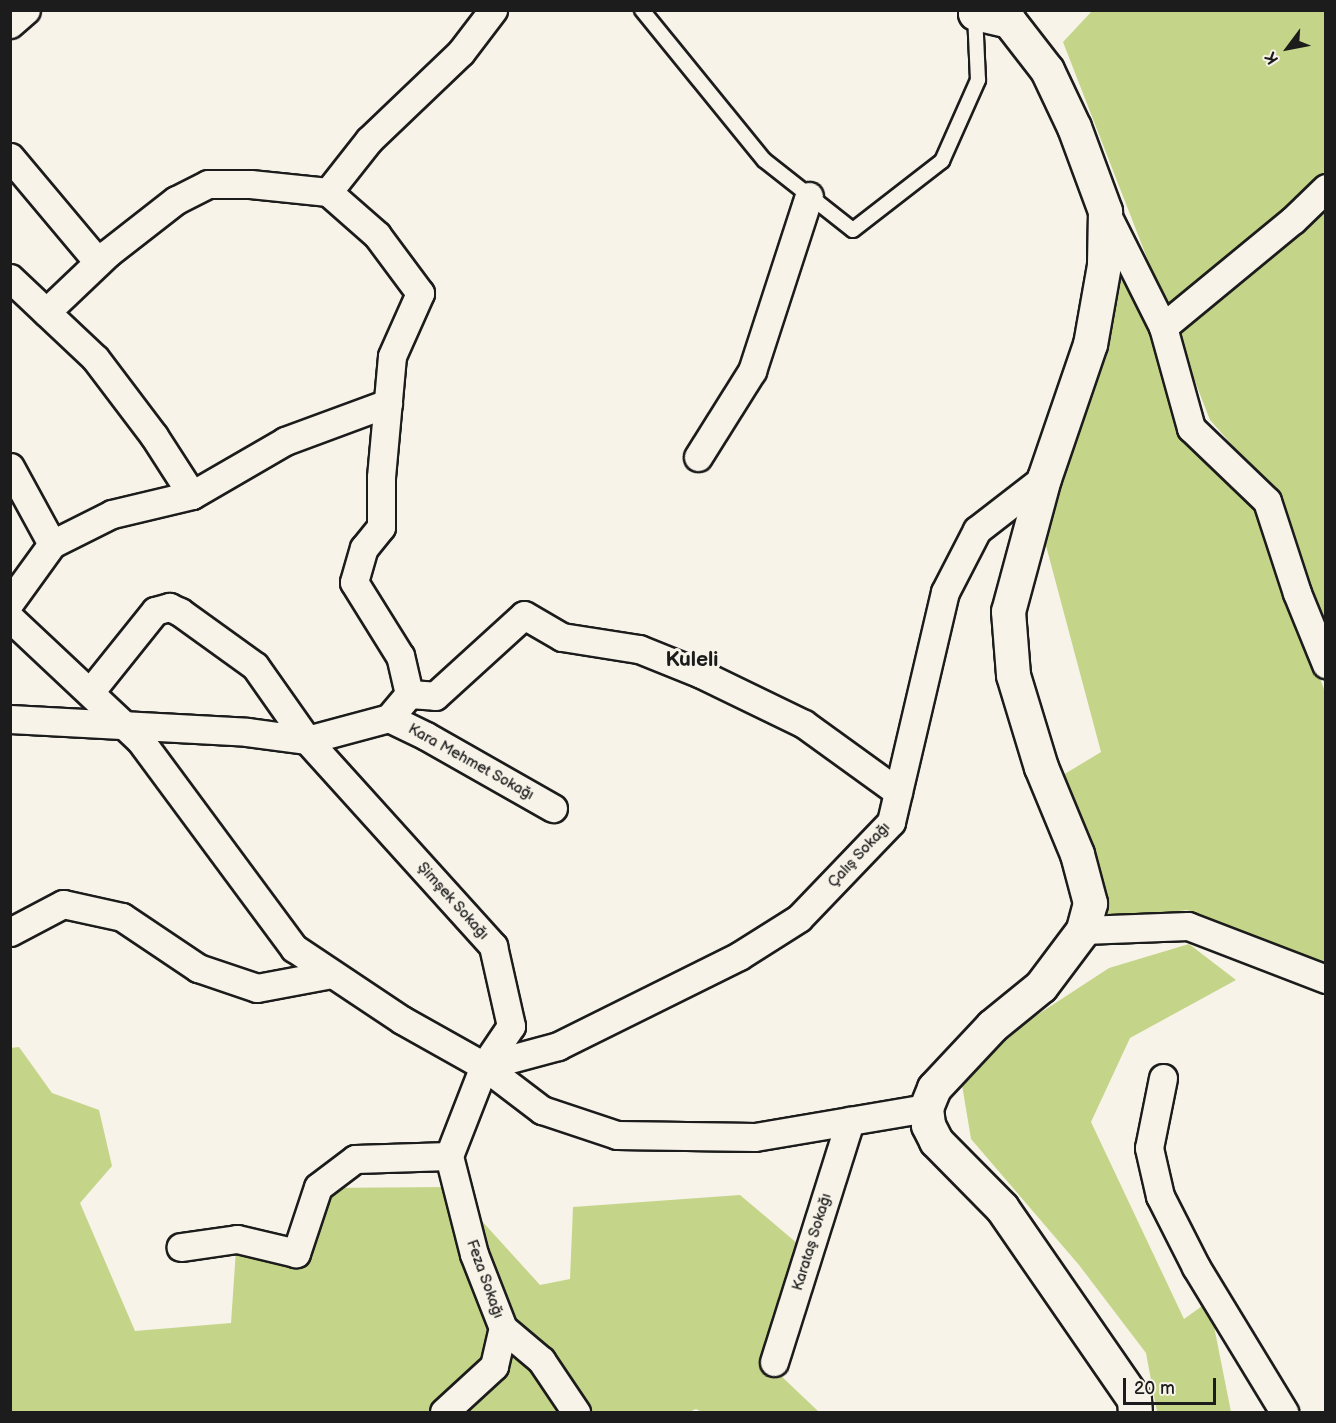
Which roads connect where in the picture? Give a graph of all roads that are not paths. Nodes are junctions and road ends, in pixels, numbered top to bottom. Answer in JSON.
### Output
{"nodes":[{"id":1,"x":26,"y":10,"type":"edge"},
{"id":2,"x":493,"y":10,"type":"edge"},
{"id":3,"x":642,"y":10,"type":"edge"},
{"id":4,"x":974,"y":11,"type":"edge"},
{"id":5,"x":10,"y":24,"type":"edge"},
{"id":6,"x":10,"y":156,"type":"edge"},
{"id":7,"x":1326,"y":188,"type":"edge"},
{"id":8,"x":328,"y":192,"type":"junction"},
{"id":9,"x":809,"y":196,"type":"junction"},
{"id":10,"x":1105,"y":211,"type":"junction"},
{"id":11,"x":98,"y":262,"type":"junction"},
{"id":12,"x":10,"y":278,"type":"edge"},
{"id":13,"x":46,"y":312,"type":"junction"},
{"id":14,"x":1163,"y":327,"type":"junction"},
{"id":15,"x":388,"y":403,"type":"junction"},
{"id":16,"x":698,"y":457,"type":"dead end"},
{"id":17,"x":10,"y":467,"type":"edge"},
{"id":18,"x":1044,"y":478,"type":"junction"},
{"id":19,"x":192,"y":495,"type":"junction"},
{"id":20,"x":52,"y":544,"type":"junction"},
{"id":21,"x":10,"y":602,"type":"edge"},
{"id":22,"x":10,"y":618,"type":"edge"},
{"id":23,"x":1326,"y":664,"type":"edge"},
{"id":24,"x":90,"y":692,"type":"junction"},
{"id":25,"x":409,"y":694,"type":"junction"},
{"id":26,"x":10,"y":718,"type":"edge"},
{"id":27,"x":389,"y":718,"type":"junction"},
{"id":28,"x":125,"y":726,"type":"junction"},
{"id":29,"x":307,"y":740,"type":"junction"},
{"id":30,"x":898,"y":792,"type":"junction"},
{"id":31,"x":553,"y":808,"type":"dead end"},
{"id":32,"x":1083,"y":930,"type":"junction"},
{"id":33,"x":10,"y":932,"type":"edge"},
{"id":34,"x":332,"y":974,"type":"junction"},
{"id":35,"x":1326,"y":979,"type":"edge"},
{"id":36,"x":484,"y":1066,"type":"junction"},
{"id":37,"x":1162,"y":1078,"type":"dead end"},
{"id":38,"x":926,"y":1108,"type":"junction"},
{"id":39,"x":850,"y":1121,"type":"junction"},
{"id":40,"x":449,"y":1156,"type":"junction"},
{"id":41,"x":181,"y":1247,"type":"dead end"},
{"id":42,"x":503,"y":1328,"type":"junction"},
{"id":43,"x":774,"y":1362,"type":"dead end"},
{"id":44,"x":444,"y":1413,"type":"edge"},
{"id":45,"x":576,"y":1413,"type":"edge"},
{"id":46,"x":1135,"y":1413,"type":"edge"},
{"id":47,"x":1284,"y":1413,"type":"edge"}],
"edges":[{"from":1,"to":5,"type":"street"},
{"from":2,"to":8,"type":"street"},
{"from":3,"to":9,"type":"lane"},
{"from":4,"to":9,"type":"lane"},
{"from":4,"to":10,"type":"street"},
{"from":6,"to":11,"type":"street"},
{"from":7,"to":14,"type":"street"},
{"from":8,"to":11,"type":"street"},
{"from":8,"to":15,"type":"street"},
{"from":9,"to":16,"type":"street"},
{"from":10,"to":14,"type":"street"},
{"from":10,"to":18,"type":"street"},
{"from":11,"to":13,"type":"street"},
{"from":12,"to":13,"type":"street"},
{"from":13,"to":19,"type":"street"},
{"from":14,"to":23,"type":"street"},
{"from":15,"to":19,"type":"street"},
{"from":15,"to":25,"type":"street"},
{"from":17,"to":20,"type":"street"},
{"from":18,"to":30,"type":"street","name":"Çalış Sokağı"},
{"from":18,"to":32,"type":"street"},
{"from":19,"to":20,"type":"street"},
{"from":20,"to":21,"type":"street"},
{"from":22,"to":24,"type":"street"},
{"from":24,"to":28,"type":"street"},
{"from":24,"to":29,"type":"street","name":"Şimşek Sokağı"},
{"from":25,"to":27,"type":"street"},
{"from":25,"to":30,"type":"street"},
{"from":26,"to":28,"type":"street"},
{"from":27,"to":29,"type":"street"},
{"from":27,"to":31,"type":"street","name":"Kara Mehmet Sokağı"},
{"from":28,"to":29,"type":"street"},
{"from":28,"to":34,"type":"street"},
{"from":29,"to":36,"type":"street","name":"Şimşek Sokağı"},
{"from":30,"to":36,"type":"street","name":"Çalış Sokağı"},
{"from":32,"to":35,"type":"street"},
{"from":32,"to":38,"type":"street"},
{"from":33,"to":34,"type":"street"},
{"from":34,"to":36,"type":"street"},
{"from":36,"to":39,"type":"street"},
{"from":36,"to":40,"type":"street","name":"Şimşek Sokağı"},
{"from":37,"to":47,"type":"street"},
{"from":38,"to":39,"type":"street"},
{"from":38,"to":46,"type":"street"},
{"from":39,"to":43,"type":"street","name":"Karataş Sokağı"},
{"from":40,"to":41,"type":"street"},
{"from":40,"to":42,"type":"street","name":"Feza Sokağı"},
{"from":42,"to":44,"type":"street"},
{"from":42,"to":45,"type":"street","name":"Feza Sokağı"}]}
